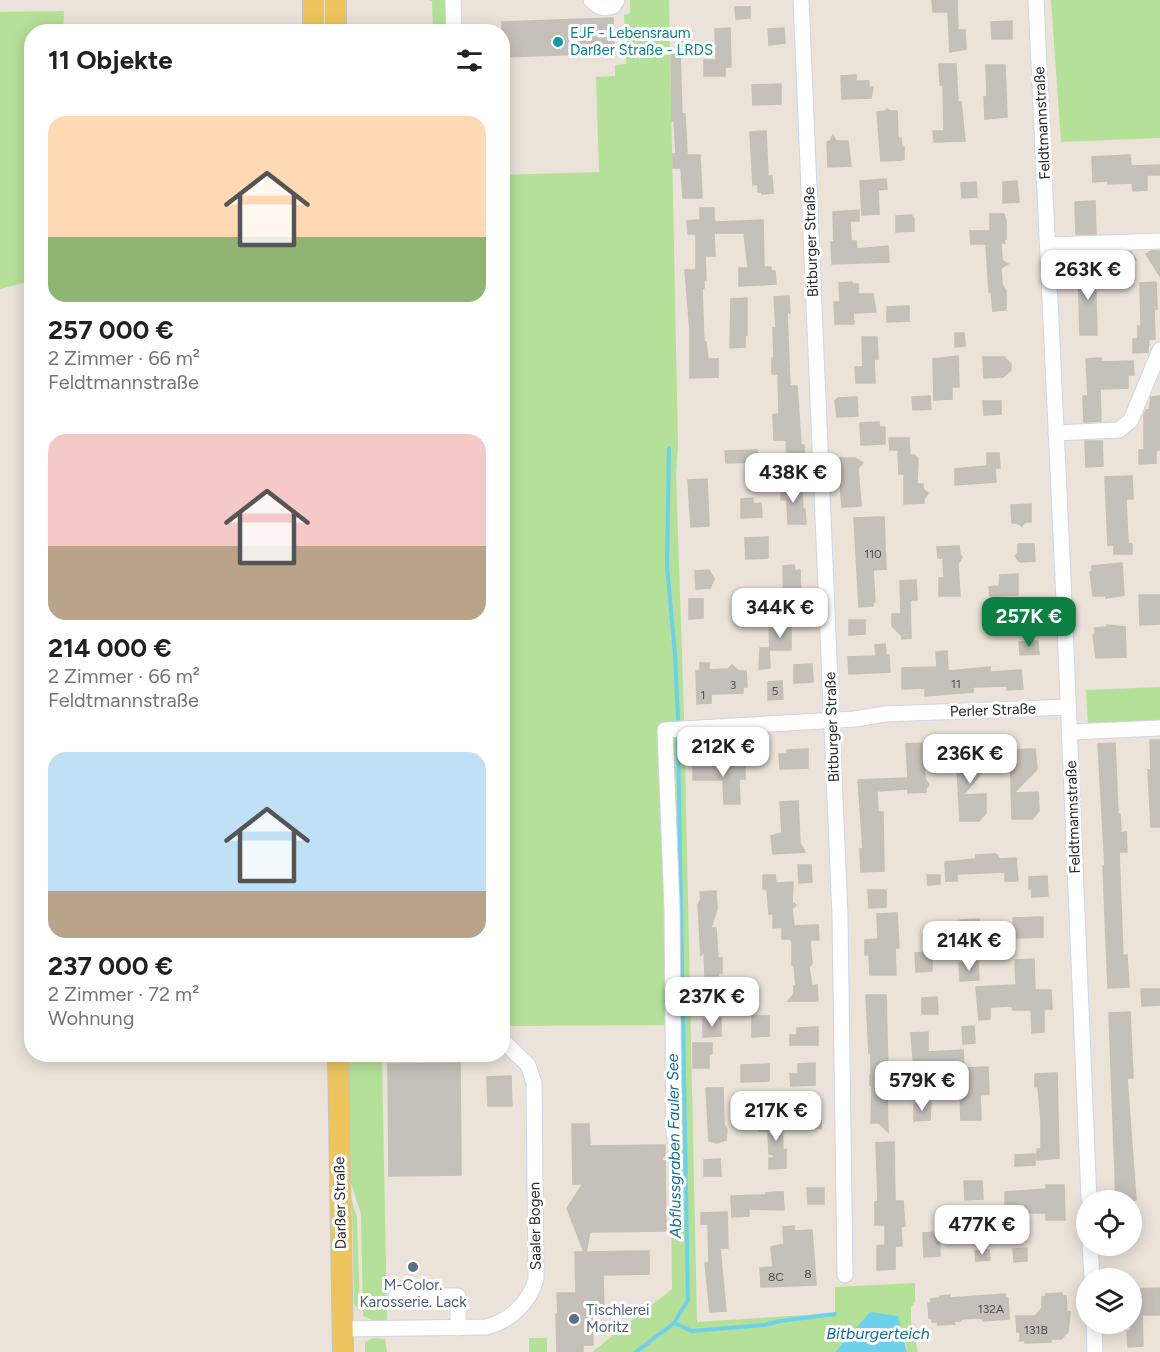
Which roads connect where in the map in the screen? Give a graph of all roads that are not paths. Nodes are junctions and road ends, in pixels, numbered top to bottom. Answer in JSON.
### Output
{"nodes":[{"id":1,"x":313,"y":0,"type":"edge"},
{"id":2,"x":336,"y":0,"type":"edge"},
{"id":3,"x":453,"y":0,"type":"edge"},
{"id":4,"x":591,"y":0,"type":"edge"},
{"id":5,"x":617,"y":0,"type":"edge"},
{"id":6,"x":801,"y":0,"type":"edge"},
{"id":7,"x":1036,"y":0,"type":"edge"},
{"id":8,"x":313,"y":24,"type":"edge"},
{"id":9,"x":336,"y":24,"type":"edge"},
{"id":10,"x":454,"y":24,"type":"edge"},
{"id":11,"x":1160,"y":241,"type":"edge"},
{"id":12,"x":1048,"y":245,"type":"junction"},
{"id":13,"x":1160,"y":350,"type":"edge"},
{"id":14,"x":1056,"y":433,"type":"junction"},
{"id":15,"x":1069,"y":707,"type":"junction"},
{"id":16,"x":831,"y":720,"type":"junction"},
{"id":17,"x":1160,"y":728,"type":"edge"},
{"id":18,"x":1070,"y":732,"type":"junction"},
{"id":19,"x":510,"y":1048,"type":"edge"},
{"id":20,"x":338,"y":1062,"type":"edge"},
{"id":21,"x":674,"y":1134,"type":"dead end"},
{"id":22,"x":1089,"y":1190,"type":"edge"},
{"id":23,"x":845,"y":1275,"type":"dead end"},
{"id":24,"x":396,"y":1296,"type":"dead end"},
{"id":25,"x":458,"y":1328,"type":"junction"},
{"id":26,"x":343,"y":1329,"type":"junction"},
{"id":27,"x":1094,"y":1334,"type":"edge"},
{"id":28,"x":343,"y":1352,"type":"edge"},
{"id":29,"x":1095,"y":1352,"type":"edge"}],
"edges":[{"from":1,"to":8,"type":"main road"},
{"from":2,"to":9,"type":"main road"},
{"from":3,"to":10,"type":"street"},
{"from":4,"to":5,"type":"street"},
{"from":6,"to":16,"type":"street","name":"Bitburger Straße"},
{"from":7,"to":12,"type":"street","name":"Feldtmannstraße"},
{"from":11,"to":12,"type":"street"},
{"from":12,"to":14,"type":"street","name":"Feldtmannstraße"},
{"from":13,"to":14,"type":"street"},
{"from":14,"to":15,"type":"street","name":"Feldtmannstraße"},
{"from":15,"to":16,"type":"street","name":"Perler Straße"},
{"from":15,"to":18,"type":"street","name":"Feldtmannstraße"},
{"from":16,"to":21,"type":"street","name":"Perler Straße"},
{"from":16,"to":23,"type":"street","name":"Bitburger Straße"},
{"from":17,"to":18,"type":"street"},
{"from":18,"to":22,"type":"street","name":"Feldtmannstraße"},
{"from":19,"to":25,"type":"street","name":"Saaler Bogen"},
{"from":20,"to":26,"type":"main road","name":"Darßer Straße"},
{"from":24,"to":25,"type":"street"},
{"from":25,"to":26,"type":"street","name":"Saaler Bogen"},
{"from":26,"to":28,"type":"main road","name":"Darßer Straße"},
{"from":27,"to":29,"type":"street"}]}
